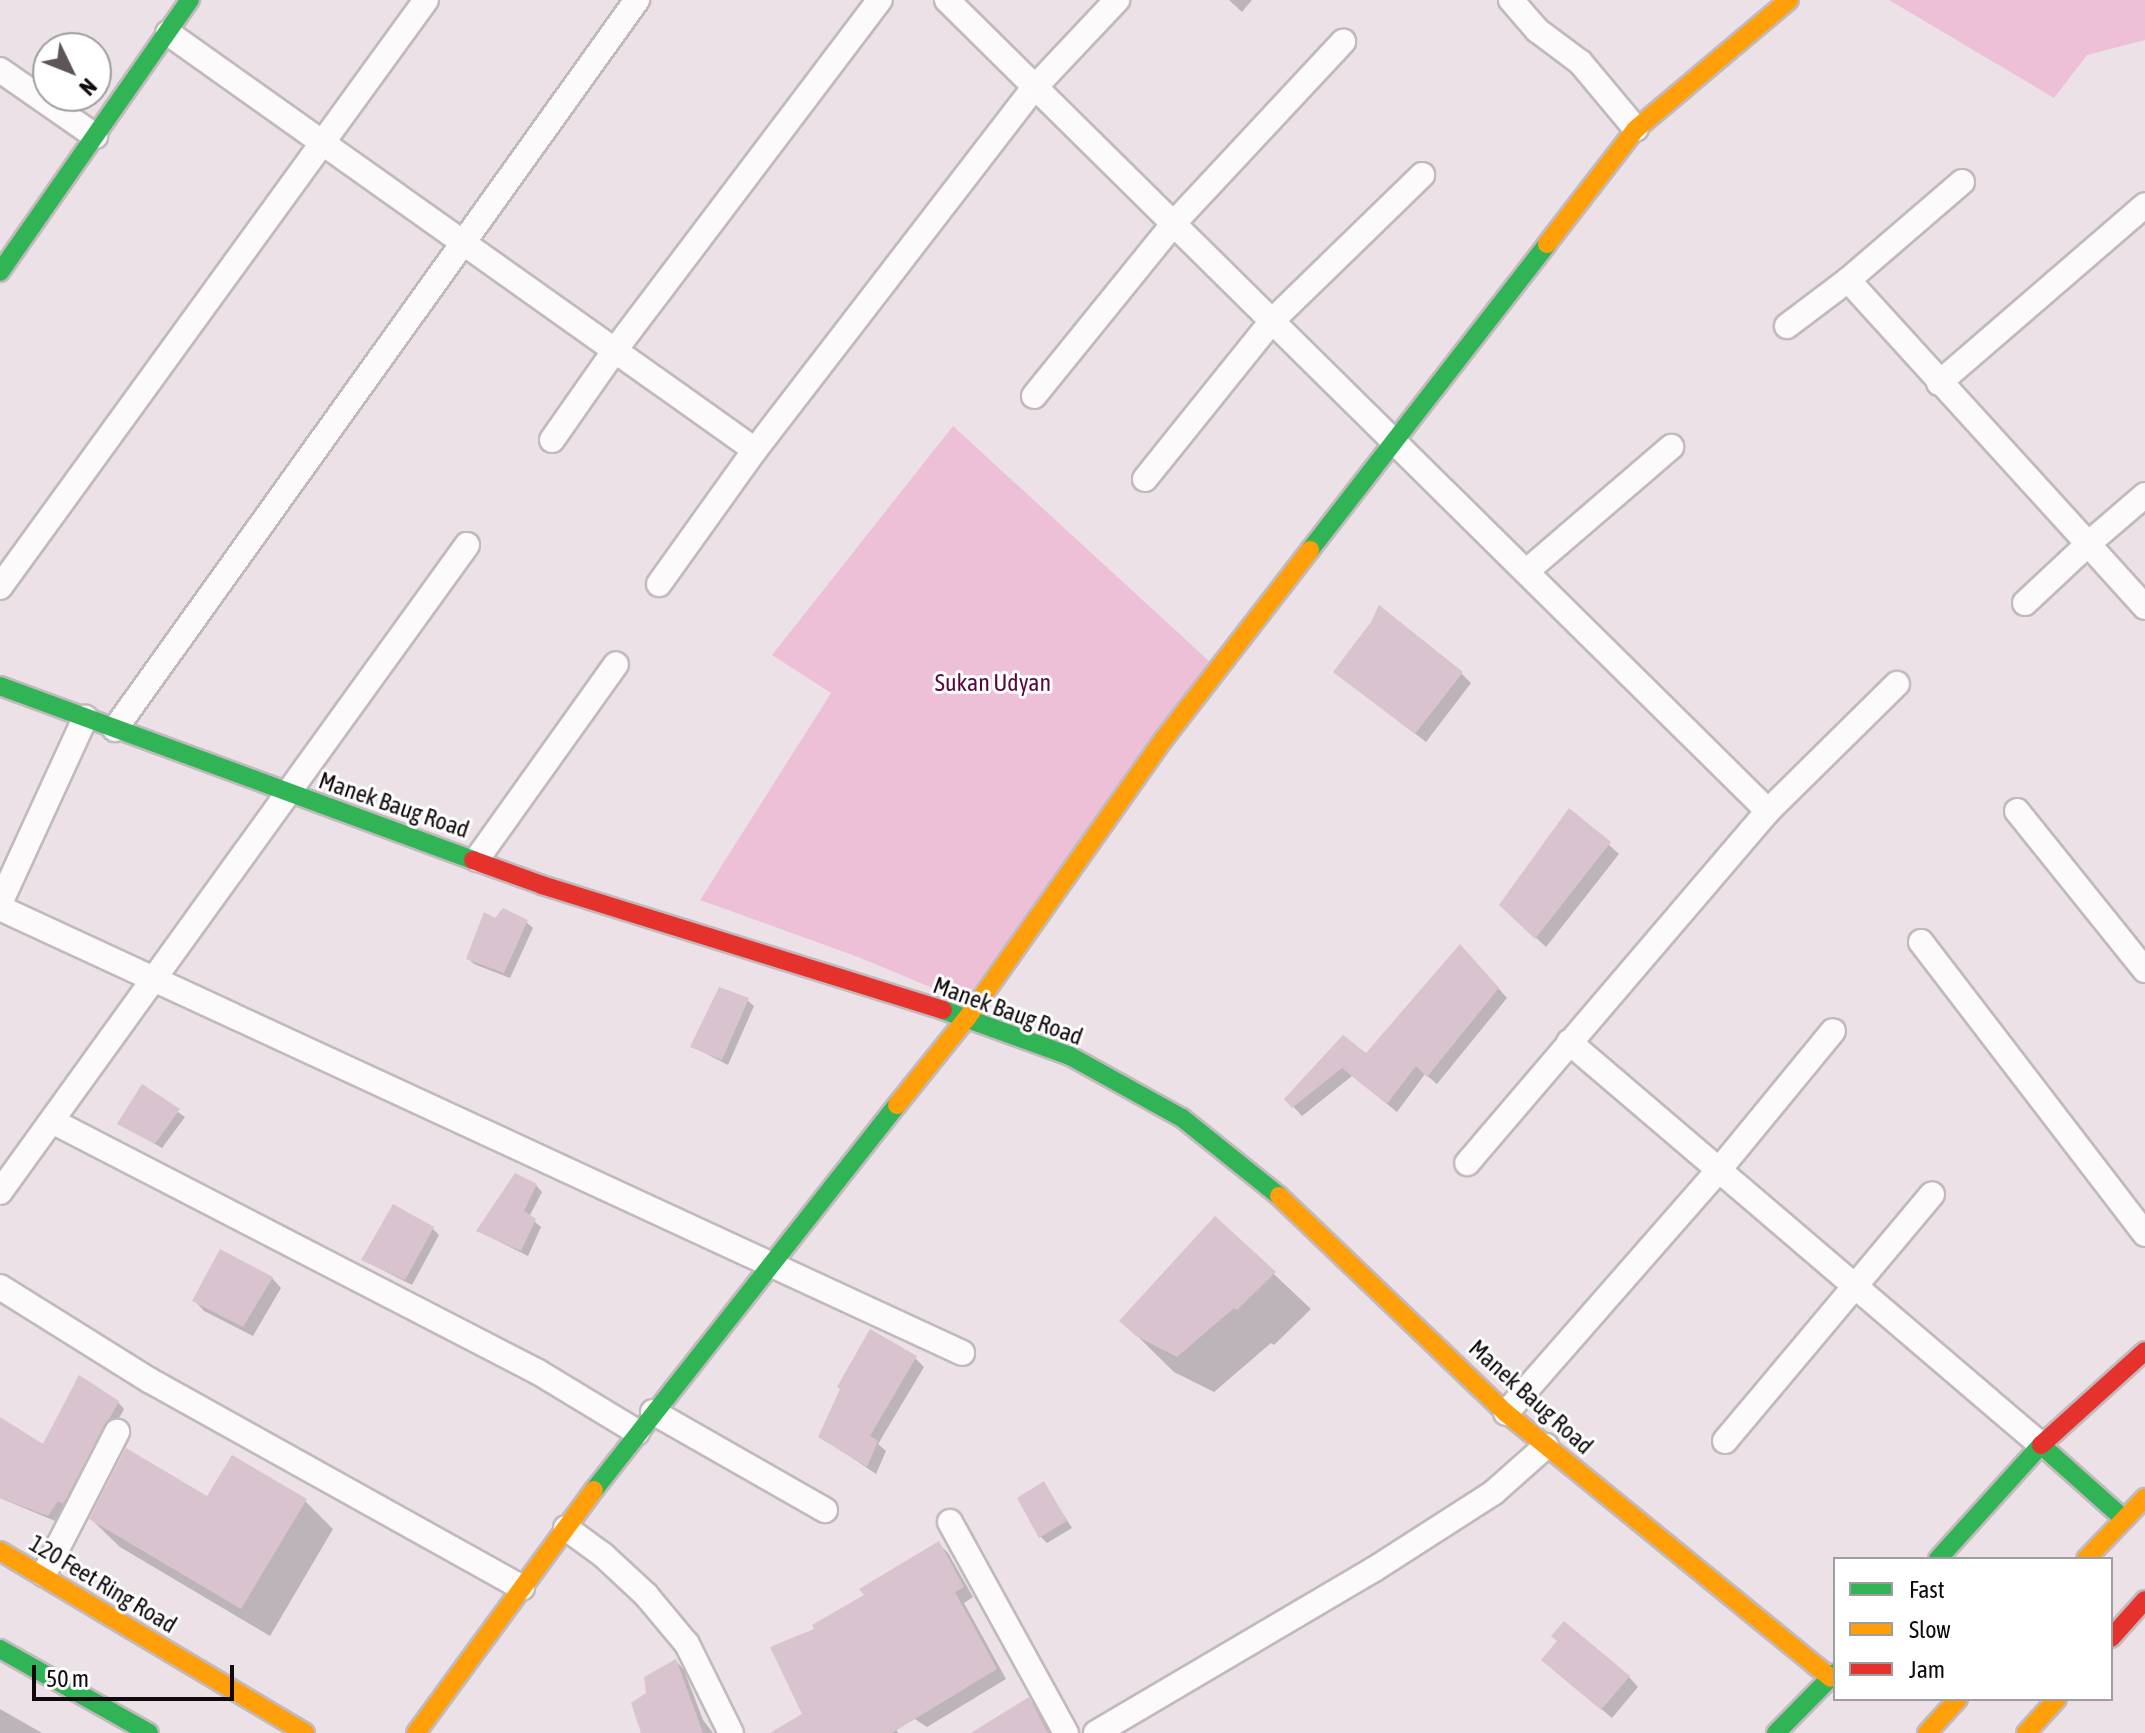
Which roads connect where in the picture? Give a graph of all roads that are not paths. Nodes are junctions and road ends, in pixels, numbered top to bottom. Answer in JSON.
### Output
{"nodes":[{"id":1,"x":190,"y":0,"type":"edge"},
{"id":2,"x":426,"y":0,"type":"edge"},
{"id":3,"x":637,"y":0,"type":"edge"},
{"id":4,"x":880,"y":0,"type":"edge"},
{"id":5,"x":947,"y":0,"type":"edge"},
{"id":6,"x":1117,"y":0,"type":"edge"},
{"id":7,"x":1511,"y":0,"type":"edge"},
{"id":8,"x":1789,"y":0,"type":"edge"},
{"id":9,"x":168,"y":33,"type":"junction"},
{"id":10,"x":1343,"y":42,"type":"dead end"},
{"id":11,"x":0,"y":70,"type":"edge"},
{"id":12,"x":1035,"y":87,"type":"junction"},
{"id":13,"x":1636,"y":129,"type":"junction"},
{"id":14,"x":95,"y":136,"type":"junction"},
{"id":15,"x":323,"y":142,"type":"junction"},
{"id":16,"x":1422,"y":175,"type":"dead end"},
{"id":17,"x":1962,"y":182,"type":"dead end"},
{"id":18,"x":2145,"y":205,"type":"edge"},
{"id":19,"x":1174,"y":223,"type":"junction"},
{"id":20,"x":463,"y":242,"type":"junction"},
{"id":21,"x":1,"y":269,"type":"edge"},
{"id":22,"x":1848,"y":280,"type":"junction"},
{"id":23,"x":1273,"y":320,"type":"junction"},
{"id":24,"x":1787,"y":326,"type":"dead end"},
{"id":25,"x":615,"y":350,"type":"junction"},
{"id":26,"x":1939,"y":383,"type":"junction"},
{"id":27,"x":1034,"y":396,"type":"dead end"},
{"id":28,"x":552,"y":440,"type":"dead end"},
{"id":29,"x":1396,"y":440,"type":"junction"},
{"id":30,"x":1671,"y":447,"type":"dead end"},
{"id":31,"x":755,"y":450,"type":"junction"},
{"id":32,"x":1145,"y":479,"type":"dead end"},
{"id":33,"x":2145,"y":495,"type":"edge"},
{"id":34,"x":2088,"y":544,"type":"junction"},
{"id":35,"x":467,"y":545,"type":"dead end"},
{"id":36,"x":1528,"y":570,"type":"junction"},
{"id":37,"x":659,"y":584,"type":"dead end"},
{"id":38,"x":0,"y":587,"type":"edge"},
{"id":39,"x":2025,"y":603,"type":"dead end"},
{"id":40,"x":2145,"y":607,"type":"edge"},
{"id":41,"x":616,"y":664,"type":"dead end"},
{"id":42,"x":1897,"y":684,"type":"dead end"},
{"id":43,"x":0,"y":686,"type":"edge"},
{"id":44,"x":85,"y":718,"type":"junction"},
{"id":45,"x":115,"y":729,"type":"junction"},
{"id":46,"x":290,"y":794,"type":"junction"},
{"id":47,"x":1768,"y":811,"type":"junction"},
{"id":48,"x":2017,"y":811,"type":"dead end"},
{"id":49,"x":477,"y":859,"type":"junction"},
{"id":50,"x":0,"y":905,"type":"edge"},
{"id":51,"x":1921,"y":942,"type":"dead end"},
{"id":52,"x":2145,"y":970,"type":"edge"},
{"id":53,"x":154,"y":981,"type":"junction"},
{"id":54,"x":967,"y":1018,"type":"junction"},
{"id":55,"x":1833,"y":1031,"type":"dead end"},
{"id":56,"x":1569,"y":1042,"type":"junction"},
{"id":57,"x":52,"y":1121,"type":"junction"},
{"id":58,"x":1467,"y":1163,"type":"dead end"},
{"id":59,"x":1718,"y":1171,"type":"junction"},
{"id":60,"x":0,"y":1192,"type":"edge"},
{"id":61,"x":1932,"y":1194,"type":"dead end"},
{"id":62,"x":2145,"y":1234,"type":"edge"},
{"id":63,"x":771,"y":1262,"type":"junction"},
{"id":64,"x":0,"y":1287,"type":"edge"},
{"id":65,"x":1857,"y":1288,"type":"junction"},
{"id":66,"x":2145,"y":1351,"type":"edge"},
{"id":67,"x":962,"y":1353,"type":"dead end"},
{"id":68,"x":653,"y":1412,"type":"junction"},
{"id":69,"x":1506,"y":1413,"type":"junction"},
{"id":70,"x":117,"y":1432,"type":"dead end"},
{"id":71,"x":637,"y":1432,"type":"junction"},
{"id":72,"x":1725,"y":1441,"type":"dead end"},
{"id":73,"x":2041,"y":1445,"type":"junction"},
{"id":74,"x":1546,"y":1446,"type":"junction"},
{"id":75,"x":2145,"y":1498,"type":"edge"},
{"id":76,"x":825,"y":1510,"type":"dead end"},
{"id":77,"x":2123,"y":1518,"type":"junction"},
{"id":78,"x":950,"y":1522,"type":"dead end"},
{"id":79,"x":566,"y":1528,"type":"junction"},
{"id":80,"x":0,"y":1551,"type":"edge"},
{"id":81,"x":1940,"y":1557,"type":"edge"},
{"id":82,"x":2088,"y":1557,"type":"edge"},
{"id":83,"x":44,"y":1574,"type":"junction"},
{"id":84,"x":522,"y":1588,"type":"junction"},
{"id":85,"x":2145,"y":1600,"type":"edge"},
{"id":86,"x":2113,"y":1636,"type":"edge"},
{"id":87,"x":0,"y":1649,"type":"edge"},
{"id":88,"x":1833,"y":1676,"type":"edge"},
{"id":89,"x":1956,"y":1701,"type":"edge"},
{"id":90,"x":2055,"y":1701,"type":"edge"},
{"id":91,"x":149,"y":1733,"type":"edge"},
{"id":92,"x":305,"y":1733,"type":"edge"},
{"id":93,"x":416,"y":1733,"type":"edge"},
{"id":94,"x":731,"y":1733,"type":"edge"},
{"id":95,"x":1066,"y":1733,"type":"edge"},
{"id":96,"x":1096,"y":1733,"type":"edge"},
{"id":97,"x":1776,"y":1733,"type":"edge"},
{"id":98,"x":1927,"y":1733,"type":"edge"},
{"id":99,"x":2026,"y":1733,"type":"edge"}],
"edges":[{"from":1,"to":9,"type":"street"},
{"from":2,"to":15,"type":"street"},
{"from":3,"to":20,"type":"street"},
{"from":4,"to":25,"type":"street"},
{"from":5,"to":12,"type":"street"},
{"from":6,"to":12,"type":"street"},
{"from":7,"to":13,"type":"street"},
{"from":8,"to":13,"type":"street"},
{"from":9,"to":14,"type":"street"},
{"from":9,"to":15,"type":"street"},
{"from":10,"to":19,"type":"street"},
{"from":11,"to":14,"type":"street"},
{"from":12,"to":19,"type":"street"},
{"from":12,"to":31,"type":"street"},
{"from":13,"to":29,"type":"street"},
{"from":14,"to":21,"type":"street"},
{"from":15,"to":20,"type":"street"},
{"from":15,"to":38,"type":"street"},
{"from":16,"to":23,"type":"street"},
{"from":17,"to":22,"type":"street"},
{"from":18,"to":26,"type":"street"},
{"from":19,"to":23,"type":"street"},
{"from":19,"to":27,"type":"street"},
{"from":20,"to":25,"type":"street"},
{"from":20,"to":45,"type":"street"},
{"from":22,"to":24,"type":"street"},
{"from":22,"to":26,"type":"street"},
{"from":23,"to":29,"type":"street"},
{"from":23,"to":32,"type":"street"},
{"from":25,"to":28,"type":"street"},
{"from":25,"to":31,"type":"street"},
{"from":26,"to":34,"type":"street"},
{"from":29,"to":36,"type":"street"},
{"from":29,"to":54,"type":"street"},
{"from":30,"to":36,"type":"street"},
{"from":31,"to":37,"type":"street"},
{"from":33,"to":34,"type":"street"},
{"from":34,"to":39,"type":"street"},
{"from":34,"to":40,"type":"street"},
{"from":35,"to":46,"type":"street"},
{"from":36,"to":47,"type":"street"},
{"from":41,"to":49,"type":"street"},
{"from":42,"to":47,"type":"street"},
{"from":43,"to":44,"type":"street","name":"Manek Baug Road"},
{"from":44,"to":45,"type":"street","name":"Manek Baug Road"},
{"from":44,"to":50,"type":"street"},
{"from":45,"to":46,"type":"street","name":"Manek Baug Road"},
{"from":46,"to":49,"type":"street","name":"Manek Baug Road"},
{"from":46,"to":53,"type":"street"},
{"from":47,"to":56,"type":"street"},
{"from":48,"to":52,"type":"street"},
{"from":49,"to":54,"type":"street","name":"Manek Baug Road"},
{"from":50,"to":53,"type":"street"},
{"from":51,"to":62,"type":"street"},
{"from":53,"to":57,"type":"street"},
{"from":53,"to":63,"type":"street"},
{"from":54,"to":63,"type":"street"},
{"from":54,"to":69,"type":"street","name":"Manek Baug Road"},
{"from":55,"to":59,"type":"street"},
{"from":56,"to":58,"type":"street"},
{"from":56,"to":59,"type":"street"},
{"from":57,"to":60,"type":"street"},
{"from":57,"to":71,"type":"street"},
{"from":59,"to":65,"type":"street"},
{"from":59,"to":69,"type":"street"},
{"from":61,"to":65,"type":"street"},
{"from":63,"to":67,"type":"street"},
{"from":63,"to":68,"type":"street"},
{"from":64,"to":84,"type":"street"},
{"from":65,"to":72,"type":"street"},
{"from":65,"to":73,"type":"street"},
{"from":66,"to":73,"type":"street"},
{"from":68,"to":71,"type":"street"},
{"from":68,"to":76,"type":"street"},
{"from":69,"to":74,"type":"street","name":"Manek Baug Road"},
{"from":70,"to":83,"type":"street"},
{"from":71,"to":79,"type":"street"},
{"from":73,"to":77,"type":"street"},
{"from":73,"to":81,"type":"street"},
{"from":74,"to":88,"type":"street","name":"Manek Baug Road"},
{"from":74,"to":96,"type":"street"},
{"from":75,"to":77,"type":"street"},
{"from":77,"to":82,"type":"street"},
{"from":78,"to":95,"type":"street"},
{"from":79,"to":84,"type":"street"},
{"from":79,"to":94,"type":"street"},
{"from":80,"to":83,"type":"street","name":"120 Feet Ring Road"},
{"from":83,"to":92,"type":"street","name":"120 Feet Ring Road"},
{"from":84,"to":93,"type":"street"},
{"from":85,"to":86,"type":"street"},
{"from":87,"to":91,"type":"street"},
{"from":88,"to":97,"type":"street"},
{"from":89,"to":98,"type":"street"},
{"from":90,"to":99,"type":"street"}]}
